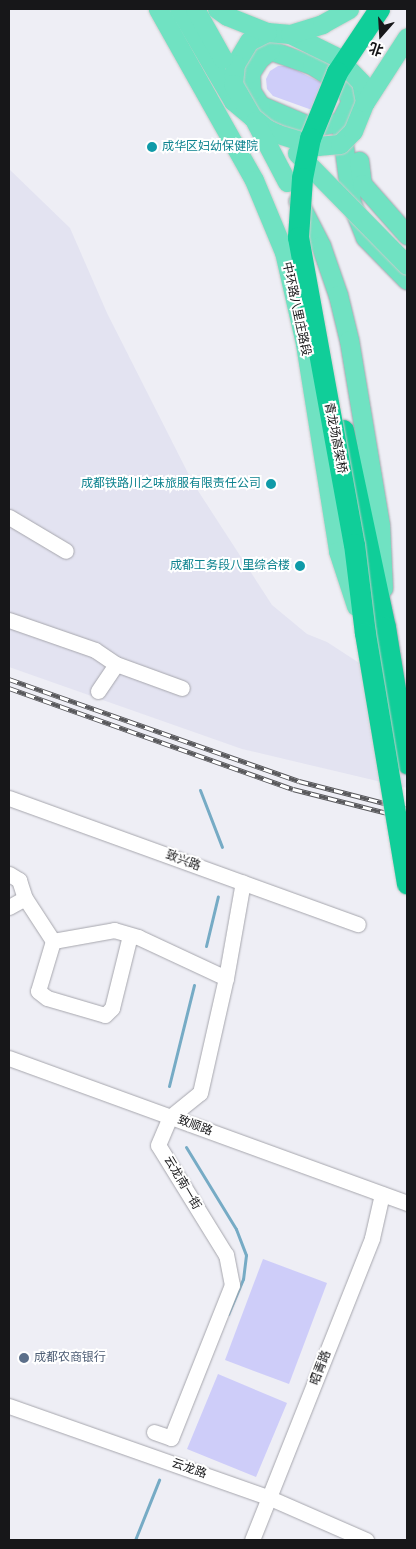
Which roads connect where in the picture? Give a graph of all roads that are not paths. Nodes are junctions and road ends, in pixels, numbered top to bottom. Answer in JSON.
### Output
{"nodes":[{"id":1,"x":150,"y":9,"type":"edge"},
{"id":2,"x":158,"y":9,"type":"edge"},
{"id":3,"x":179,"y":9,"type":"edge"},
{"id":4,"x":195,"y":9,"type":"edge"},
{"id":5,"x":217,"y":9,"type":"edge"},
{"id":6,"x":236,"y":9,"type":"edge"},
{"id":7,"x":342,"y":9,"type":"edge"},
{"id":8,"x":349,"y":9,"type":"edge"},
{"id":9,"x":379,"y":9,"type":"edge"},
{"id":10,"x":393,"y":9,"type":"edge"},
{"id":11,"x":267,"y":32,"type":"junction"},
{"id":12,"x":290,"y":34,"type":"junction"},
{"id":13,"x":407,"y":37,"type":"edge"},
{"id":14,"x":407,"y":43,"type":"edge"},
{"id":15,"x":270,"y":50,"type":"junction"},
{"id":16,"x":256,"y":111,"type":"junction"},
{"id":17,"x":352,"y":112,"type":"junction"},
{"id":18,"x":278,"y":134,"type":"junction"},
{"id":19,"x":407,"y":235,"type":"edge"},
{"id":20,"x":407,"y":248,"type":"edge"},
{"id":21,"x":407,"y":265,"type":"edge"},
{"id":22,"x":407,"y":280,"type":"edge"},
{"id":23,"x":9,"y":517,"type":"edge"},
{"id":24,"x":66,"y":551,"type":"dead end"},
{"id":25,"x":9,"y":620,"type":"edge"},
{"id":26,"x":375,"y":630,"type":"junction"},
{"id":27,"x":116,"y":664,"type":"junction"},
{"id":28,"x":182,"y":688,"type":"dead end"},
{"id":29,"x":98,"y":691,"type":"dead end"},
{"id":30,"x":407,"y":763,"type":"edge"},
{"id":31,"x":9,"y":798,"type":"edge"},
{"id":32,"x":9,"y":874,"type":"edge"},
{"id":33,"x":243,"y":882,"type":"junction"},
{"id":34,"x":407,"y":884,"type":"edge"},
{"id":35,"x":25,"y":898,"type":"junction"},
{"id":36,"x":9,"y":907,"type":"edge"},
{"id":37,"x":358,"y":924,"type":"dead end"},
{"id":38,"x":130,"y":935,"type":"junction"},
{"id":39,"x":53,"y":941,"type":"junction"},
{"id":40,"x":226,"y":978,"type":"junction"},
{"id":41,"x":9,"y":1058,"type":"edge"},
{"id":42,"x":170,"y":1117,"type":"junction"},
{"id":43,"x":382,"y":1194,"type":"junction"},
{"id":44,"x":407,"y":1203,"type":"edge"},
{"id":45,"x":9,"y":1406,"type":"edge"},
{"id":46,"x":154,"y":1432,"type":"dead end"},
{"id":47,"x":270,"y":1498,"type":"junction"},
{"id":48,"x":252,"y":1540,"type":"edge"},
{"id":49,"x":366,"y":1540,"type":"edge"}],
"edges":[{"from":1,"to":16,"type":"main road"},
{"from":2,"to":26,"type":"main road","name":"中环路八里庄路段","bridge":true},
{"from":3,"to":16,"type":"main road","bridge":true},
{"from":4,"to":26,"type":"main road","bridge":true},
{"from":5,"to":11,"type":"main road","bridge":true},
{"from":6,"to":15,"type":"main road"},
{"from":7,"to":15,"type":"main road"},
{"from":8,"to":12,"type":"main road","bridge":true},
{"from":9,"to":26,"type":"highway","name":"青龙场高架桥","bridge":true},
{"from":10,"to":26,"type":"highway","name":"青龙场高架桥","bridge":true},
{"from":11,"to":12,"type":"main road","bridge":true},
{"from":11,"to":16,"type":"main road","bridge":true},
{"from":12,"to":17,"type":"main road","bridge":true},
{"from":13,"to":17,"type":"main road","bridge":true},
{"from":14,"to":17,"type":"main road"},
{"from":15,"to":16,"type":"main road"},
{"from":15,"to":17,"type":"main road"},
{"from":16,"to":17,"type":"main road"},
{"from":16,"to":18,"type":"main road","bridge":true},
{"from":17,"to":18,"type":"main road","bridge":true},
{"from":17,"to":19,"type":"main road"},
{"from":17,"to":20,"type":"main road"},
{"from":17,"to":22,"type":"main road"},
{"from":18,"to":21,"type":"main road","bridge":true},
{"from":23,"to":24,"type":"street"},
{"from":25,"to":27,"type":"street"},
{"from":26,"to":30,"type":"highway","name":"青龙场高架桥"},
{"from":26,"to":34,"type":"highway","name":"青龙场高架桥","bridge":true},
{"from":27,"to":28,"type":"street"},
{"from":27,"to":29,"type":"street"},
{"from":31,"to":33,"type":"street","name":"致兴路"},
{"from":32,"to":35,"type":"street"},
{"from":33,"to":37,"type":"street","name":"致兴路"},
{"from":33,"to":40,"type":"street","name":"云龙南一街"},
{"from":35,"to":36,"type":"street"},
{"from":35,"to":39,"type":"street"},
{"from":38,"to":39,"type":"street"},
{"from":38,"to":39,"type":"street"},
{"from":38,"to":40,"type":"street"},
{"from":40,"to":42,"type":"street","name":"云龙南一街"},
{"from":41,"to":42,"type":"street","name":"致顺路"},
{"from":42,"to":43,"type":"street","name":"致顺路"},
{"from":42,"to":46,"type":"street","name":"云龙南一街"},
{"from":43,"to":44,"type":"street","name":"致顺路"},
{"from":43,"to":47,"type":"street","name":"昭青路"},
{"from":45,"to":47,"type":"street","name":"云龙路"},
{"from":47,"to":48,"type":"street","name":"昭青路"},
{"from":47,"to":49,"type":"street","name":"云龙路"}]}
